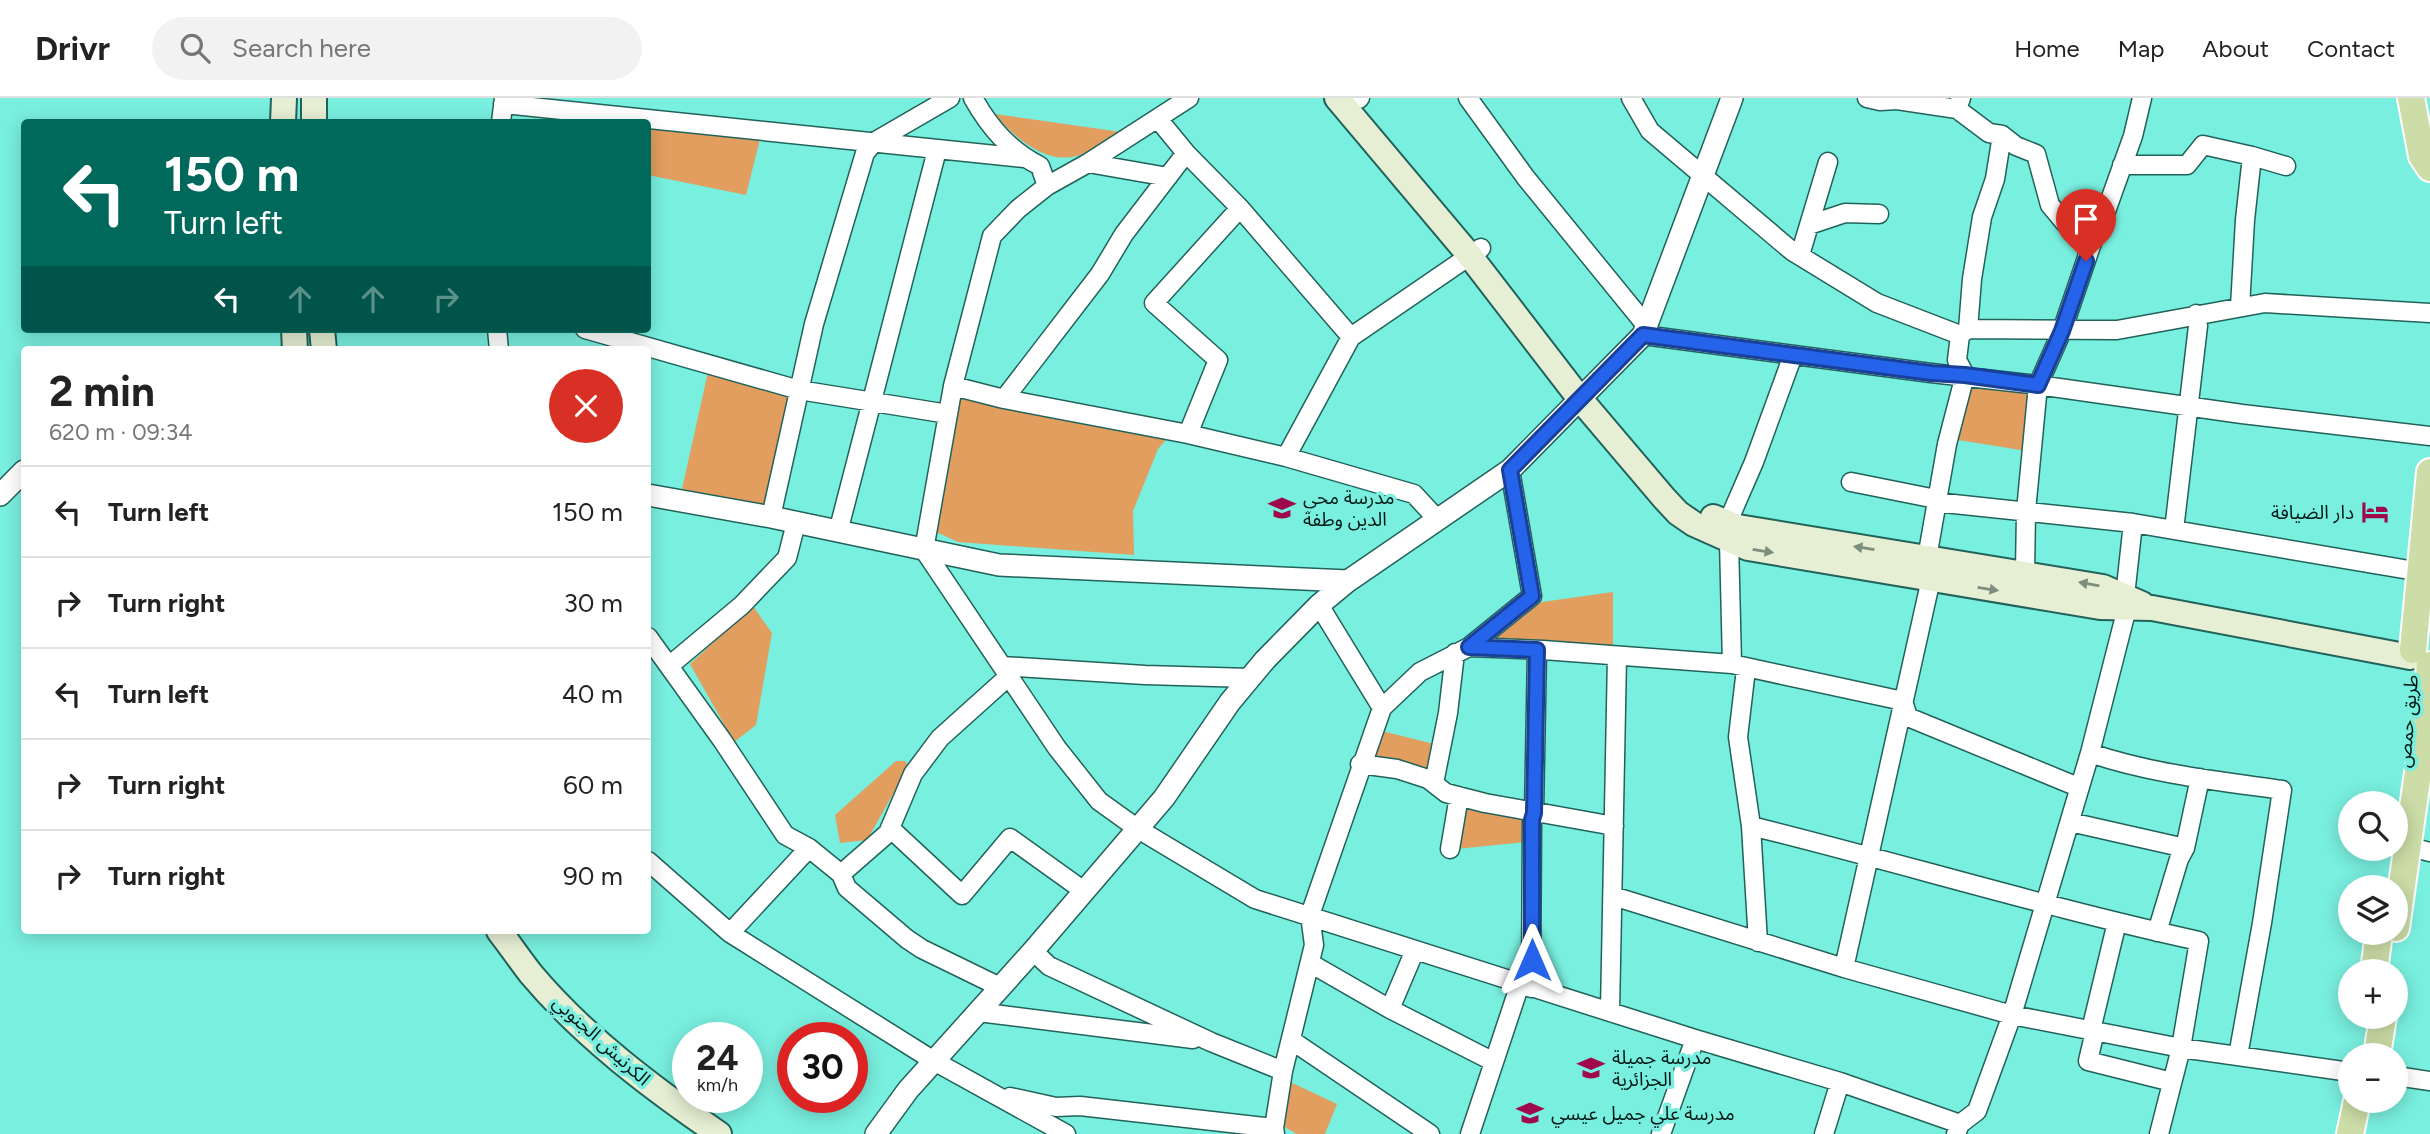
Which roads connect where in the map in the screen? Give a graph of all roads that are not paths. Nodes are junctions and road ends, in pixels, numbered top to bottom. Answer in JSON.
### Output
{"nodes":[{"id":1,"x":284,"y":98,"type":"edge"},
{"id":2,"x":314,"y":98,"type":"edge"},
{"id":3,"x":950,"y":98,"type":"edge"},
{"id":4,"x":973,"y":98,"type":"edge"},
{"id":5,"x":1189,"y":98,"type":"edge"},
{"id":6,"x":1354,"y":98,"type":"edge"},
{"id":7,"x":1468,"y":98,"type":"edge"},
{"id":8,"x":1631,"y":98,"type":"edge"},
{"id":9,"x":1732,"y":98,"type":"edge"},
{"id":10,"x":1867,"y":98,"type":"edge"},
{"id":11,"x":2142,"y":98,"type":"edge"},
{"id":12,"x":2411,"y":98,"type":"edge"},
{"id":13,"x":503,"y":101,"type":"edge"},
{"id":14,"x":1959,"y":103,"type":"edge"},
{"id":15,"x":1158,"y":118,"type":"junction"},
{"id":16,"x":284,"y":119,"type":"edge"},
{"id":17,"x":314,"y":119,"type":"edge"},
{"id":18,"x":501,"y":119,"type":"edge"},
{"id":19,"x":2002,"y":135,"type":"junction"},
{"id":20,"x":874,"y":142,"type":"junction"},
{"id":21,"x":937,"y":150,"type":"junction"},
{"id":22,"x":1186,"y":153,"type":"junction"},
{"id":23,"x":2252,"y":156,"type":"junction"},
{"id":24,"x":1024,"y":158,"type":"junction"},
{"id":25,"x":1828,"y":162,"type":"dead end"},
{"id":26,"x":1088,"y":163,"type":"junction"},
{"id":27,"x":2123,"y":165,"type":"junction"},
{"id":28,"x":2286,"y":166,"type":"dead end"},
{"id":29,"x":2430,"y":168,"type":"edge"},
{"id":30,"x":1168,"y":177,"type":"junction"},
{"id":31,"x":1703,"y":177,"type":"junction"},
{"id":32,"x":1047,"y":186,"type":"junction"},
{"id":33,"x":1240,"y":208,"type":"junction"},
{"id":34,"x":1879,"y":214,"type":"dead end"},
{"id":35,"x":1809,"y":225,"type":"junction"},
{"id":36,"x":2094,"y":237,"type":"junction"},
{"id":37,"x":1475,"y":252,"type":"junction"},
{"id":38,"x":1800,"y":256,"type":"junction"},
{"id":39,"x":2240,"y":307,"type":"junction"},
{"id":40,"x":2430,"y":313,"type":"edge"},
{"id":41,"x":2196,"y":314,"type":"junction"},
{"id":42,"x":1644,"y":329,"type":"junction"},
{"id":43,"x":2062,"y":331,"type":"junction"},
{"id":44,"x":1964,"y":332,"type":"junction"},
{"id":45,"x":599,"y":333,"type":"edge"},
{"id":46,"x":1351,"y":337,"type":"junction"},
{"id":47,"x":645,"y":346,"type":"edge"},
{"id":48,"x":651,"y":348,"type":"edge"},
{"id":49,"x":1793,"y":355,"type":"junction"},
{"id":50,"x":1965,"y":375,"type":"junction"},
{"id":51,"x":2038,"y":385,"type":"junction"},
{"id":52,"x":953,"y":386,"type":"junction"},
{"id":53,"x":799,"y":390,"type":"junction"},
{"id":54,"x":1585,"y":393,"type":"junction"},
{"id":55,"x":1004,"y":398,"type":"junction"},
{"id":56,"x":871,"y":403,"type":"junction"},
{"id":57,"x":2189,"y":406,"type":"junction"},
{"id":58,"x":948,"y":415,"type":"junction"},
{"id":59,"x":1188,"y":434,"type":"junction"},
{"id":60,"x":2430,"y":436,"type":"edge"},
{"id":61,"x":1286,"y":457,"type":"junction"},
{"id":62,"x":1510,"y":470,"type":"junction"},
{"id":63,"x":2430,"y":472,"type":"edge"},
{"id":64,"x":21,"y":474,"type":"edge"},
{"id":65,"x":1851,"y":482,"type":"dead end"},
{"id":66,"x":0,"y":495,"type":"edge"},
{"id":67,"x":651,"y":496,"type":"edge"},
{"id":68,"x":1936,"y":501,"type":"junction"},
{"id":69,"x":2026,"y":511,"type":"junction"},
{"id":70,"x":771,"y":517,"type":"junction"},
{"id":71,"x":1437,"y":519,"type":"junction"},
{"id":72,"x":796,"y":523,"type":"junction"},
{"id":73,"x":2133,"y":523,"type":"junction"},
{"id":74,"x":2174,"y":530,"type":"junction"},
{"id":75,"x":838,"y":532,"type":"junction"},
{"id":76,"x":1728,"y":533,"type":"junction"},
{"id":77,"x":924,"y":550,"type":"junction"},
{"id":78,"x":1929,"y":568,"type":"junction"},
{"id":79,"x":2421,"y":572,"type":"junction"},
{"id":80,"x":2025,"y":573,"type":"junction"},
{"id":81,"x":1348,"y":581,"type":"junction"},
{"id":82,"x":2126,"y":602,"type":"junction"},
{"id":83,"x":1319,"y":605,"type":"junction"},
{"id":84,"x":651,"y":641,"type":"edge"},
{"id":85,"x":1462,"y":650,"type":"junction"},
{"id":86,"x":1537,"y":650,"type":"junction"},
{"id":87,"x":1617,"y":657,"type":"junction"},
{"id":88,"x":2421,"y":659,"type":"edge"},
{"id":89,"x":669,"y":666,"type":"junction"},
{"id":90,"x":1739,"y":666,"type":"junction"},
{"id":91,"x":1005,"y":671,"type":"junction"},
{"id":92,"x":1250,"y":678,"type":"junction"},
{"id":93,"x":1903,"y":701,"type":"junction"},
{"id":94,"x":1382,"y":708,"type":"junction"},
{"id":95,"x":2426,"y":752,"type":"edge"},
{"id":96,"x":2090,"y":753,"type":"junction"},
{"id":97,"x":1360,"y":764,"type":"junction"},
{"id":98,"x":2200,"y":778,"type":"junction"},
{"id":99,"x":1434,"y":783,"type":"junction"},
{"id":100,"x":2078,"y":787,"type":"junction"},
{"id":101,"x":2400,"y":791,"type":"edge"},
{"id":102,"x":1459,"y":796,"type":"junction"},
{"id":103,"x":1534,"y":813,"type":"junction"},
{"id":104,"x":2070,"y":822,"type":"junction"},
{"id":105,"x":1614,"y":826,"type":"junction"},
{"id":106,"x":1751,"y":826,"type":"junction"},
{"id":107,"x":890,"y":828,"type":"junction"},
{"id":108,"x":1138,"y":830,"type":"junction"},
{"id":109,"x":809,"y":848,"type":"junction"},
{"id":110,"x":2185,"y":848,"type":"junction"},
{"id":111,"x":1450,"y":849,"type":"dead end"},
{"id":112,"x":2409,"y":849,"type":"edge"},
{"id":113,"x":1869,"y":855,"type":"junction"},
{"id":114,"x":651,"y":864,"type":"edge"},
{"id":115,"x":841,"y":874,"type":"junction"},
{"id":116,"x":2393,"y":875,"type":"edge"},
{"id":117,"x":2405,"y":875,"type":"edge"},
{"id":118,"x":1084,"y":891,"type":"junction"},
{"id":119,"x":1613,"y":897,"type":"junction"},
{"id":120,"x":2046,"y":906,"type":"junction"},
{"id":121,"x":1310,"y":915,"type":"junction"},
{"id":122,"x":2116,"y":922,"type":"junction"},
{"id":123,"x":2157,"y":932,"type":"junction"},
{"id":124,"x":730,"y":933,"type":"junction"},
{"id":125,"x":501,"y":934,"type":"edge"},
{"id":126,"x":1758,"y":942,"type":"junction"},
{"id":127,"x":1415,"y":950,"type":"junction"},
{"id":128,"x":1033,"y":951,"type":"junction"},
{"id":129,"x":1310,"y":963,"type":"junction"},
{"id":130,"x":1844,"y":968,"type":"junction"},
{"id":131,"x":1526,"y":986,"type":"junction"},
{"id":132,"x":1000,"y":987,"type":"junction"},
{"id":133,"x":1390,"y":1009,"type":"junction"},
{"id":134,"x":978,"y":1012,"type":"junction"},
{"id":135,"x":1610,"y":1012,"type":"junction"},
{"id":136,"x":2012,"y":1015,"type":"junction"},
{"id":137,"x":2093,"y":1031,"type":"junction"},
{"id":138,"x":1695,"y":1039,"type":"junction"},
{"id":139,"x":1207,"y":1040,"type":"junction"},
{"id":140,"x":1291,"y":1040,"type":"junction"},
{"id":141,"x":2181,"y":1048,"type":"junction"},
{"id":142,"x":2238,"y":1056,"type":"junction"},
{"id":143,"x":934,"y":1061,"type":"junction"},
{"id":144,"x":1494,"y":1062,"type":"junction"},
{"id":145,"x":2338,"y":1070,"type":"edge"},
{"id":146,"x":1283,"y":1072,"type":"junction"},
{"id":147,"x":2408,"y":1078,"type":"edge"},
{"id":148,"x":2430,"y":1081,"type":"edge"},
{"id":149,"x":1840,"y":1082,"type":"junction"},
{"id":150,"x":2172,"y":1082,"type":"junction"},
{"id":151,"x":993,"y":1094,"type":"junction"},
{"id":152,"x":2354,"y":1113,"type":"edge"},
{"id":153,"x":2371,"y":1113,"type":"edge"},
{"id":154,"x":1958,"y":1129,"type":"edge"},
{"id":155,"x":1275,"y":1131,"type":"edge"},
{"id":156,"x":719,"y":1134,"type":"edge"},
{"id":157,"x":876,"y":1134,"type":"edge"},
{"id":158,"x":1066,"y":1134,"type":"edge"},
{"id":159,"x":1430,"y":1134,"type":"edge"},
{"id":160,"x":1470,"y":1134,"type":"edge"},
{"id":161,"x":1661,"y":1134,"type":"edge"},
{"id":162,"x":1824,"y":1134,"type":"edge"},
{"id":163,"x":2159,"y":1134,"type":"edge"},
{"id":164,"x":2350,"y":1134,"type":"edge"},
{"id":165,"x":2368,"y":1134,"type":"edge"}],
"edges":[{"from":1,"to":16,"type":"main road"},
{"from":2,"to":17,"type":"main road"},
{"from":3,"to":20,"type":"street"},
{"from":4,"to":24,"type":"street"},
{"from":5,"to":15,"type":"street"},
{"from":6,"to":37,"type":"main road"},
{"from":7,"to":42,"type":"street"},
{"from":8,"to":31,"type":"street"},
{"from":9,"to":31,"type":"street"},
{"from":10,"to":14,"type":"street"},
{"from":11,"to":27,"type":"street"},
{"from":12,"to":29,"type":"main road"},
{"from":13,"to":18,"type":"street"},
{"from":13,"to":20,"type":"street"},
{"from":14,"to":19,"type":"street"},
{"from":15,"to":22,"type":"street"},
{"from":15,"to":26,"type":"street"},
{"from":19,"to":36,"type":"street"},
{"from":19,"to":44,"type":"street"},
{"from":20,"to":21,"type":"street"},
{"from":20,"to":53,"type":"street"},
{"from":21,"to":24,"type":"street"},
{"from":21,"to":56,"type":"street"},
{"from":22,"to":30,"type":"street"},
{"from":22,"to":33,"type":"street"},
{"from":23,"to":27,"type":"street"},
{"from":23,"to":28,"type":"street"},
{"from":23,"to":39,"type":"street"},
{"from":24,"to":32,"type":"street"},
{"from":25,"to":35,"type":"street"},
{"from":26,"to":30,"type":"street"},
{"from":26,"to":32,"type":"street"},
{"from":27,"to":36,"type":"street"},
{"from":30,"to":55,"type":"street"},
{"from":31,"to":38,"type":"street"},
{"from":31,"to":42,"type":"street"},
{"from":32,"to":52,"type":"street"},
{"from":33,"to":46,"type":"street"},
{"from":33,"to":59,"type":"street"},
{"from":34,"to":35,"type":"street"},
{"from":35,"to":38,"type":"street"},
{"from":36,"to":43,"type":"street"},
{"from":37,"to":46,"type":"street"},
{"from":37,"to":54,"type":"main road"},
{"from":38,"to":44,"type":"street"},
{"from":39,"to":40,"type":"street"},
{"from":39,"to":41,"type":"street"},
{"from":41,"to":43,"type":"street"},
{"from":41,"to":57,"type":"street"},
{"from":42,"to":49,"type":"street"},
{"from":42,"to":54,"type":"street"},
{"from":43,"to":44,"type":"street"},
{"from":43,"to":51,"type":"street"},
{"from":44,"to":50,"type":"street"},
{"from":45,"to":47,"type":"street"},
{"from":46,"to":61,"type":"street"},
{"from":48,"to":53,"type":"street"},
{"from":49,"to":50,"type":"street"},
{"from":49,"to":76,"type":"street"},
{"from":50,"to":51,"type":"street"},
{"from":50,"to":68,"type":"street"},
{"from":51,"to":57,"type":"street"},
{"from":51,"to":69,"type":"street"},
{"from":52,"to":55,"type":"street"},
{"from":52,"to":58,"type":"street"},
{"from":53,"to":56,"type":"street"},
{"from":53,"to":70,"type":"street"},
{"from":54,"to":62,"type":"street"},
{"from":54,"to":76,"type":"main road"},
{"from":55,"to":59,"type":"street"},
{"from":56,"to":58,"type":"street"},
{"from":56,"to":75,"type":"street"},
{"from":57,"to":60,"type":"street"},
{"from":57,"to":74,"type":"street"},
{"from":58,"to":77,"type":"street"},
{"from":59,"to":61,"type":"street"},
{"from":61,"to":71,"type":"street"},
{"from":62,"to":71,"type":"street"},
{"from":62,"to":85,"type":"street"},
{"from":63,"to":79,"type":"main road","name":"طريق حمص"},
{"from":64,"to":66,"type":"street"},
{"from":65,"to":68,"type":"street"},
{"from":67,"to":70,"type":"street"},
{"from":68,"to":69,"type":"street"},
{"from":68,"to":78,"type":"street"},
{"from":69,"to":73,"type":"street"},
{"from":69,"to":80,"type":"street"},
{"from":70,"to":72,"type":"street"},
{"from":71,"to":81,"type":"street"},
{"from":72,"to":75,"type":"street"},
{"from":72,"to":89,"type":"street"},
{"from":73,"to":74,"type":"street"},
{"from":73,"to":82,"type":"street"},
{"from":74,"to":79,"type":"street"},
{"from":75,"to":77,"type":"street"},
{"from":76,"to":78,"type":"main road"},
{"from":76,"to":90,"type":"street"},
{"from":77,"to":81,"type":"street"},
{"from":77,"to":91,"type":"street"},
{"from":78,"to":80,"type":"main road"},
{"from":78,"to":82,"type":"main road","one_way":true},
{"from":78,"to":93,"type":"street"},
{"from":79,"to":88,"type":"main road","name":"طريق حمص"},
{"from":82,"to":80,"type":"main road","one_way":true},
{"from":81,"to":83,"type":"street"},
{"from":82,"to":88,"type":"main road"},
{"from":82,"to":96,"type":"street"},
{"from":83,"to":92,"type":"street"},
{"from":83,"to":94,"type":"street"},
{"from":84,"to":89,"type":"street"},
{"from":85,"to":86,"type":"street"},
{"from":85,"to":94,"type":"street"},
{"from":85,"to":99,"type":"street"},
{"from":86,"to":87,"type":"street"},
{"from":86,"to":103,"type":"street"},
{"from":87,"to":90,"type":"street"},
{"from":87,"to":105,"type":"street"},
{"from":88,"to":95,"type":"main road","name":"طريق حمص"},
{"from":88,"to":101,"type":"main road","name":"طريق حمص"},
{"from":89,"to":109,"type":"street"},
{"from":90,"to":93,"type":"street"},
{"from":90,"to":106,"type":"street"},
{"from":91,"to":92,"type":"street"},
{"from":91,"to":107,"type":"street"},
{"from":91,"to":108,"type":"street"},
{"from":92,"to":108,"type":"street"},
{"from":93,"to":100,"type":"street"},
{"from":93,"to":113,"type":"street"},
{"from":94,"to":97,"type":"street"},
{"from":95,"to":112,"type":"main road","name":"طريق حمص"},
{"from":96,"to":98,"type":"street"},
{"from":96,"to":100,"type":"street"},
{"from":97,"to":99,"type":"street"},
{"from":97,"to":121,"type":"street"},
{"from":98,"to":110,"type":"street"},
{"from":98,"to":142,"type":"street"},
{"from":99,"to":102,"type":"street"},
{"from":100,"to":104,"type":"street"},
{"from":102,"to":103,"type":"street"},
{"from":102,"to":111,"type":"street"},
{"from":103,"to":105,"type":"street"},
{"from":103,"to":131,"type":"street"},
{"from":104,"to":110,"type":"street"},
{"from":104,"to":120,"type":"street"},
{"from":105,"to":119,"type":"street"},
{"from":106,"to":113,"type":"street"},
{"from":106,"to":126,"type":"street"},
{"from":107,"to":115,"type":"street"},
{"from":107,"to":118,"type":"street"},
{"from":108,"to":118,"type":"street"},
{"from":108,"to":121,"type":"street"},
{"from":109,"to":115,"type":"street"},
{"from":109,"to":124,"type":"street"},
{"from":110,"to":123,"type":"street"},
{"from":112,"to":116,"type":"main road","name":"طريق حمص"},
{"from":112,"to":117,"type":"main road","name":"طريق حمص"},
{"from":113,"to":120,"type":"street"},
{"from":113,"to":130,"type":"street"},
{"from":114,"to":124,"type":"street"},
{"from":115,"to":132,"type":"street"},
{"from":118,"to":128,"type":"street"},
{"from":119,"to":126,"type":"street"},
{"from":119,"to":135,"type":"street"},
{"from":120,"to":122,"type":"street"},
{"from":120,"to":136,"type":"street"},
{"from":121,"to":127,"type":"street"},
{"from":121,"to":129,"type":"street"},
{"from":122,"to":123,"type":"street"},
{"from":122,"to":137,"type":"street"},
{"from":123,"to":141,"type":"street"},
{"from":124,"to":143,"type":"street"},
{"from":125,"to":156,"type":"main road","name":"الكرنيش الجنوبي"},
{"from":126,"to":130,"type":"street"},
{"from":127,"to":131,"type":"street"},
{"from":127,"to":133,"type":"street"},
{"from":128,"to":132,"type":"street"},
{"from":128,"to":139,"type":"street"},
{"from":129,"to":133,"type":"street"},
{"from":129,"to":140,"type":"street"},
{"from":130,"to":136,"type":"street"},
{"from":131,"to":135,"type":"street"},
{"from":131,"to":144,"type":"street"},
{"from":132,"to":134,"type":"street"},
{"from":133,"to":144,"type":"street"},
{"from":134,"to":139,"type":"street"},
{"from":134,"to":143,"type":"street"},
{"from":135,"to":138,"type":"street"},
{"from":136,"to":137,"type":"street"},
{"from":136,"to":154,"type":"street"},
{"from":137,"to":141,"type":"street"},
{"from":137,"to":150,"type":"street"},
{"from":138,"to":149,"type":"street"},
{"from":138,"to":161,"type":"street"},
{"from":139,"to":146,"type":"street"},
{"from":140,"to":146,"type":"street"},
{"from":140,"to":159,"type":"street"},
{"from":141,"to":142,"type":"street"},
{"from":141,"to":150,"type":"street"},
{"from":142,"to":145,"type":"street"},
{"from":143,"to":151,"type":"street"},
{"from":143,"to":157,"type":"street"},
{"from":144,"to":160,"type":"street"},
{"from":146,"to":155,"type":"street"},
{"from":147,"to":148,"type":"street"},
{"from":149,"to":154,"type":"street"},
{"from":149,"to":162,"type":"street"},
{"from":150,"to":163,"type":"street"},
{"from":151,"to":155,"type":"street"},
{"from":151,"to":158,"type":"street"},
{"from":152,"to":164,"type":"main road"},
{"from":153,"to":165,"type":"main road"}]}
